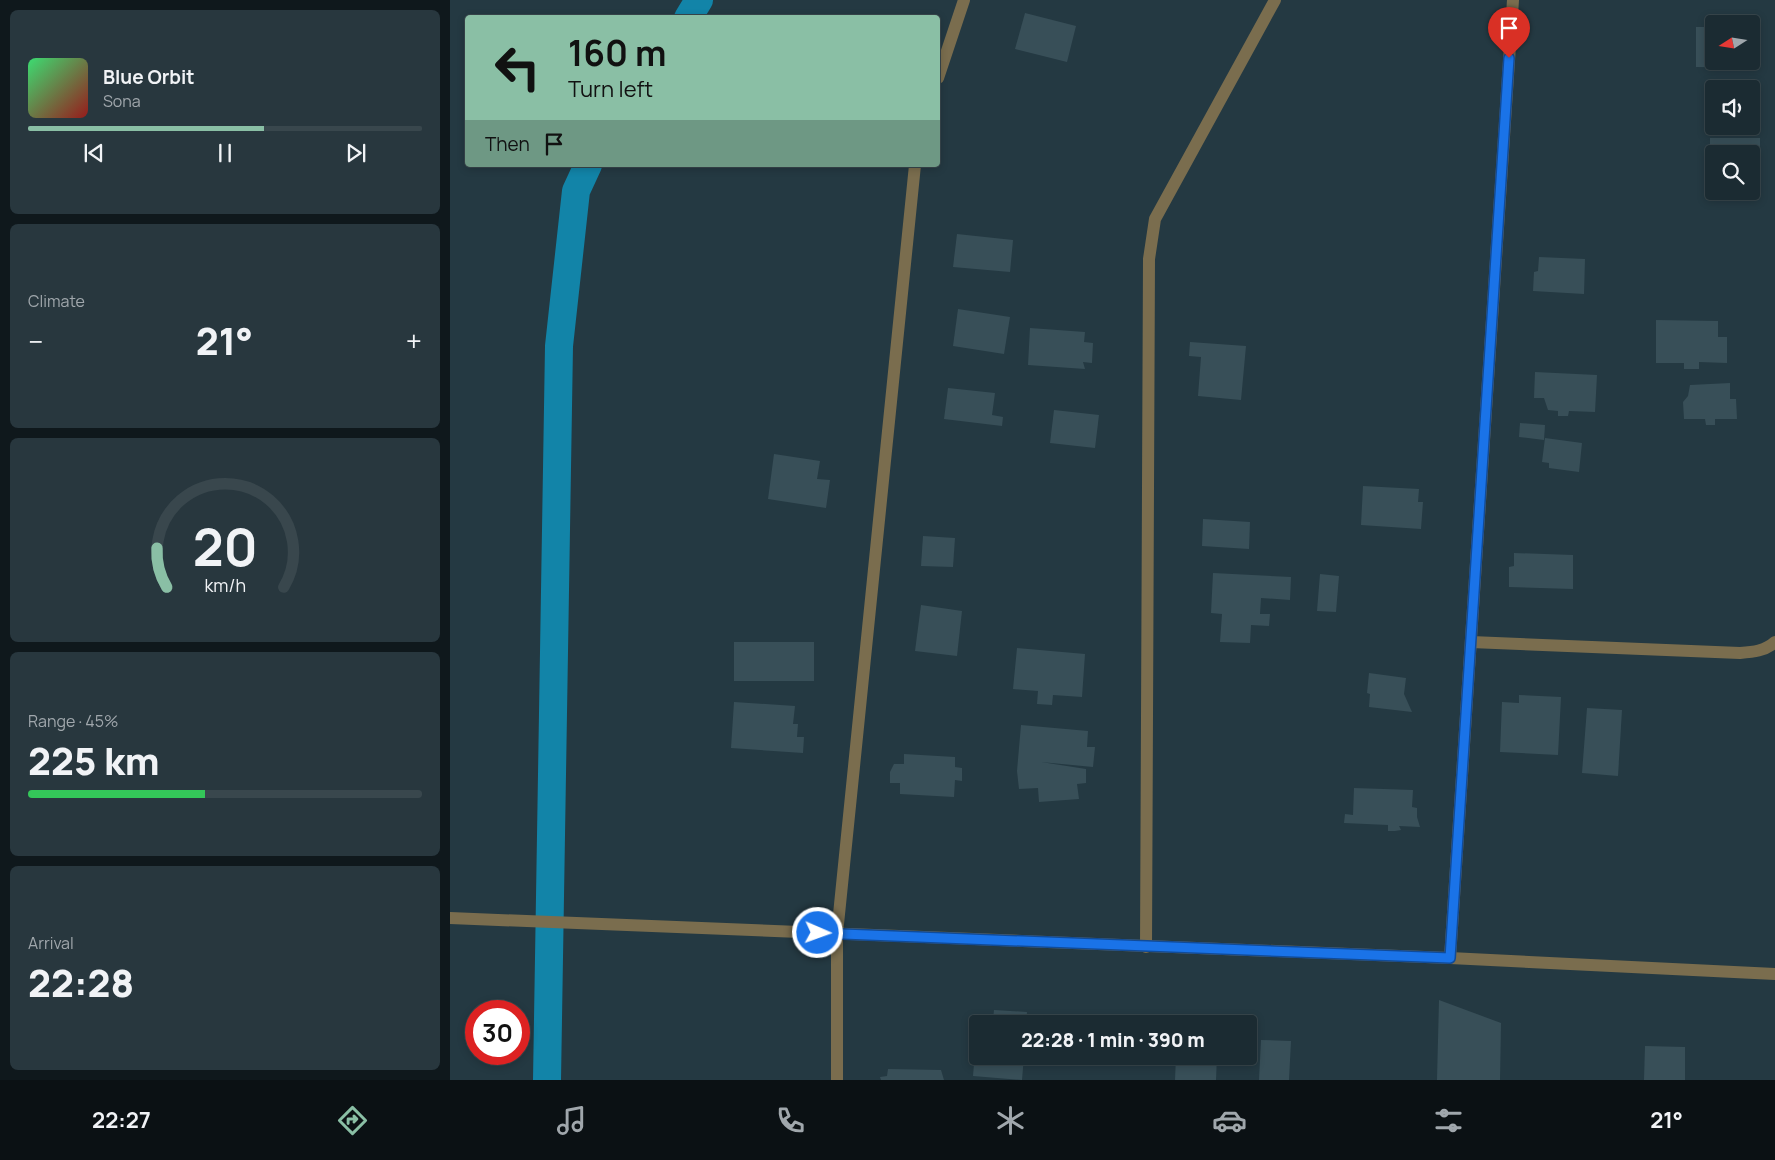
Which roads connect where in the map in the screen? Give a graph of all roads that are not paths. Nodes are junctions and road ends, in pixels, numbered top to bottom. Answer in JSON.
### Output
{"nodes":[{"id":1,"x":964,"y":0,"type":"edge"},
{"id":2,"x":1275,"y":0,"type":"edge"},
{"id":3,"x":1513,"y":0,"type":"edge"},
{"id":4,"x":940,"y":72,"type":"edge"},
{"id":5,"x":916,"y":167,"type":"edge"},
{"id":6,"x":1471,"y":642,"type":"junction"},
{"id":7,"x":1775,"y":642,"type":"edge"},
{"id":8,"x":450,"y":918,"type":"edge"},
{"id":9,"x":837,"y":934,"type":"junction"},
{"id":10,"x":1146,"y":946,"type":"junction"},
{"id":11,"x":1450,"y":958,"type":"junction"},
{"id":12,"x":1775,"y":974,"type":"edge"},
{"id":13,"x":837,"y":1080,"type":"edge"}],
"edges":[{"from":1,"to":4,"type":"street"},
{"from":2,"to":10,"type":"street"},
{"from":3,"to":6,"type":"street"},
{"from":5,"to":9,"type":"street"},
{"from":6,"to":7,"type":"street"},
{"from":6,"to":11,"type":"street"},
{"from":8,"to":9,"type":"street"},
{"from":9,"to":10,"type":"street"},
{"from":9,"to":13,"type":"street"},
{"from":10,"to":11,"type":"street"},
{"from":11,"to":12,"type":"street"}]}
